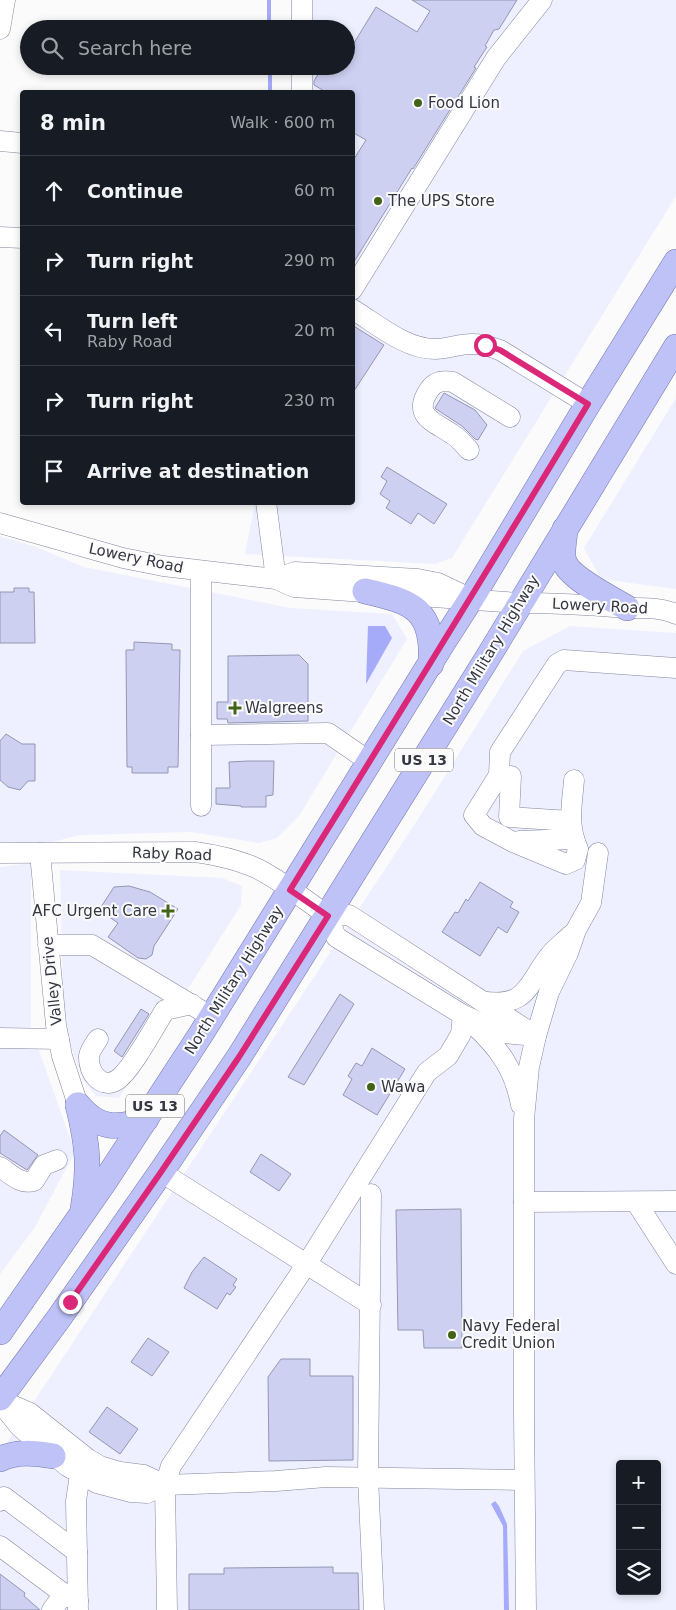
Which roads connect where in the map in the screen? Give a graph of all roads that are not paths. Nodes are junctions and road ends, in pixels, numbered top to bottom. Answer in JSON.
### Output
{"nodes":[{"id":1,"x":5,"y":0,"type":"edge"},
{"id":2,"x":302,"y":0,"type":"edge"},
{"id":3,"x":542,"y":0,"type":"edge"},
{"id":4,"x":302,"y":20,"type":"edge"},
{"id":5,"x":0,"y":29,"type":"edge"},
{"id":6,"x":302,"y":75,"type":"edge"},
{"id":7,"x":302,"y":90,"type":"edge"},
{"id":8,"x":0,"y":140,"type":"edge"},
{"id":9,"x":20,"y":142,"type":"edge"},
{"id":10,"x":0,"y":237,"type":"edge"},
{"id":11,"x":20,"y":238,"type":"edge"},
{"id":12,"x":676,"y":262,"type":"edge"},
{"id":13,"x":355,"y":285,"type":"edge"},
{"id":14,"x":355,"y":311,"type":"edge"},
{"id":15,"x":676,"y":347,"type":"edge"},
{"id":16,"x":588,"y":404,"type":"junction"},
{"id":17,"x":510,"y":417,"type":"dead end"},
{"id":18,"x":469,"y":450,"type":"dead end"},
{"id":19,"x":266,"y":505,"type":"edge"},
{"id":20,"x":0,"y":523,"type":"edge"},
{"id":21,"x":566,"y":527,"type":"junction"},
{"id":22,"x":201,"y":572,"type":"junction"},
{"id":23,"x":276,"y":579,"type":"junction"},
{"id":24,"x":365,"y":591,"type":"junction"},
{"id":25,"x":471,"y":599,"type":"junction"},
{"id":26,"x":520,"y":603,"type":"junction"},
{"id":27,"x":627,"y":608,"type":"junction"},
{"id":28,"x":674,"y":611,"type":"edge"},
{"id":29,"x":431,"y":664,"type":"junction"},
{"id":30,"x":676,"y":668,"type":"edge"},
{"id":31,"x":201,"y":735,"type":"junction"},
{"id":32,"x":370,"y":762,"type":"junction"},
{"id":33,"x":511,"y":776,"type":"dead end"},
{"id":34,"x":574,"y":780,"type":"dead end"},
{"id":35,"x":201,"y":806,"type":"dead end"},
{"id":36,"x":572,"y":830,"type":"junction"},
{"id":37,"x":0,"y":853,"type":"edge"},
{"id":38,"x":40,"y":853,"type":"junction"},
{"id":39,"x":598,"y":853,"type":"dead end"},
{"id":40,"x":290,"y":890,"type":"junction"},
{"id":41,"x":328,"y":916,"type":"junction"},
{"id":42,"x":576,"y":930,"type":"junction"},
{"id":43,"x":48,"y":945,"type":"junction"},
{"id":44,"x":481,"y":1001,"type":"junction"},
{"id":45,"x":202,"y":1011,"type":"junction"},
{"id":46,"x":463,"y":1015,"type":"junction"},
{"id":47,"x":536,"y":1036,"type":"junction"},
{"id":48,"x":0,"y":1038,"type":"edge"},
{"id":49,"x":98,"y":1039,"type":"dead end"},
{"id":50,"x":58,"y":1040,"type":"junction"},
{"id":51,"x":78,"y":1105,"type":"junction"},
{"id":52,"x":146,"y":1119,"type":"junction"},
{"id":53,"x":524,"y":1119,"type":"junction"},
{"id":54,"x":57,"y":1160,"type":"dead end"},
{"id":55,"x":0,"y":1166,"type":"edge"},
{"id":56,"x":161,"y":1172,"type":"junction"},
{"id":57,"x":371,"y":1194,"type":"dead end"},
{"id":58,"x":676,"y":1201,"type":"edge"},
{"id":59,"x":524,"y":1202,"type":"junction"},
{"id":60,"x":636,"y":1202,"type":"junction"},
{"id":61,"x":82,"y":1215,"type":"junction"},
{"id":62,"x":676,"y":1264,"type":"edge"},
{"id":63,"x":306,"y":1265,"type":"junction"},
{"id":64,"x":371,"y":1305,"type":"junction"},
{"id":65,"x":0,"y":1332,"type":"edge"},
{"id":66,"x":0,"y":1400,"type":"edge"},
{"id":67,"x":53,"y":1456,"type":"junction"},
{"id":68,"x":0,"y":1459,"type":"edge"},
{"id":69,"x":80,"y":1474,"type":"junction"},
{"id":70,"x":368,"y":1477,"type":"junction"},
{"id":71,"x":524,"y":1480,"type":"junction"},
{"id":72,"x":166,"y":1485,"type":"junction"},
{"id":73,"x":0,"y":1501,"type":"edge"},
{"id":74,"x":0,"y":1546,"type":"edge"},
{"id":75,"x":77,"y":1552,"type":"junction"},
{"id":76,"x":73,"y":1602,"type":"edge"},
{"id":77,"x":52,"y":1610,"type":"edge"},
{"id":78,"x":167,"y":1610,"type":"edge"},
{"id":79,"x":374,"y":1610,"type":"edge"},
{"id":80,"x":526,"y":1610,"type":"edge"}],
"edges":[{"from":1,"to":5,"type":"street"},
{"from":2,"to":4,"type":"street"},
{"from":3,"to":13,"type":"street"},
{"from":6,"to":7,"type":"street"},
{"from":8,"to":9,"type":"street"},
{"from":10,"to":11,"type":"street"},
{"from":12,"to":16,"type":"main road","name":"North Military Highway","number":"US 13"},
{"from":14,"to":16,"type":"street"},
{"from":15,"to":21,"type":"main road","name":"North Military Highway","number":"US 13"},
{"from":16,"to":25,"type":"main road","name":"North Military Highway","number":"US 13"},
{"from":17,"to":18,"type":"street"},
{"from":19,"to":23,"type":"street"},
{"from":20,"to":22,"type":"street","name":"Lowery Road"},
{"from":21,"to":26,"type":"main road","name":"North Military Highway","number":"US 13"},
{"from":21,"to":27,"type":"main road"},
{"from":22,"to":23,"type":"street","name":"Lowery Road"},
{"from":22,"to":31,"type":"street"},
{"from":23,"to":24,"type":"street","name":"Lowery Road"},
{"from":23,"to":25,"type":"street","name":"Lowery Road"},
{"from":24,"to":25,"type":"street","name":"Lowery Road"},
{"from":24,"to":29,"type":"main road"},
{"from":25,"to":26,"type":"street","name":"Lowery Road"},
{"from":25,"to":29,"type":"main road","name":"North Military Highway","number":"US 13"},
{"from":26,"to":27,"type":"street","name":"Lowery Road"},
{"from":26,"to":41,"type":"main road","name":"North Military Highway","number":"US 13"},
{"from":27,"to":28,"type":"street","name":"Lowery Road"},
{"from":29,"to":32,"type":"main road","name":"North Military Highway","number":"US 13"},
{"from":30,"to":36,"type":"street"},
{"from":31,"to":32,"type":"street"},
{"from":31,"to":35,"type":"street"},
{"from":32,"to":40,"type":"main road","name":"North Military Highway","number":"US 13"},
{"from":33,"to":36,"type":"street"},
{"from":34,"to":36,"type":"street"},
{"from":37,"to":38,"type":"street","name":"Raby Road"},
{"from":38,"to":40,"type":"street","name":"Raby Road"},
{"from":38,"to":43,"type":"street","name":"Valley Drive"},
{"from":39,"to":42,"type":"street"},
{"from":40,"to":41,"type":"street","name":"Raby Road"},
{"from":40,"to":45,"type":"main road","name":"North Military Highway","number":"US 13"},
{"from":41,"to":44,"type":"street"},
{"from":41,"to":46,"type":"street"},
{"from":41,"to":56,"type":"main road","name":"North Military Highway","number":"US 13"},
{"from":42,"to":44,"type":"street"},
{"from":42,"to":47,"type":"street"},
{"from":43,"to":45,"type":"street"},
{"from":43,"to":50,"type":"street","name":"Valley Drive"},
{"from":44,"to":47,"type":"street"},
{"from":45,"to":49,"type":"street"},
{"from":45,"to":52,"type":"main road","name":"North Military Highway","number":"US 13"},
{"from":46,"to":47,"type":"street"},
{"from":46,"to":53,"type":"street"},
{"from":46,"to":63,"type":"street"},
{"from":47,"to":53,"type":"street"},
{"from":48,"to":50,"type":"street"},
{"from":50,"to":51,"type":"street","name":"Valley Drive"},
{"from":51,"to":52,"type":"main road"},
{"from":51,"to":61,"type":"main road"},
{"from":52,"to":61,"type":"main road","name":"North Military Highway","number":"US 13"},
{"from":53,"to":59,"type":"street"},
{"from":54,"to":55,"type":"street"},
{"from":56,"to":63,"type":"street"},
{"from":56,"to":66,"type":"main road","name":"North Military Highway","number":"US 13"},
{"from":57,"to":64,"type":"street"},
{"from":58,"to":60,"type":"street"},
{"from":59,"to":60,"type":"street"},
{"from":59,"to":71,"type":"street"},
{"from":60,"to":62,"type":"street"},
{"from":61,"to":65,"type":"main road","name":"North Military Highway","number":"US 13"},
{"from":63,"to":64,"type":"street"},
{"from":63,"to":72,"type":"street"},
{"from":64,"to":70,"type":"street"},
{"from":66,"to":67,"type":"street"},
{"from":66,"to":72,"type":"street"},
{"from":67,"to":68,"type":"main road"},
{"from":67,"to":69,"type":"street"},
{"from":69,"to":72,"type":"street"},
{"from":69,"to":75,"type":"street"},
{"from":70,"to":71,"type":"street"},
{"from":70,"to":72,"type":"street"},
{"from":70,"to":79,"type":"street"},
{"from":71,"to":80,"type":"street"},
{"from":72,"to":78,"type":"street"},
{"from":73,"to":75,"type":"street"},
{"from":74,"to":76,"type":"street"},
{"from":75,"to":76,"type":"street"},
{"from":76,"to":77,"type":"street"}]}
